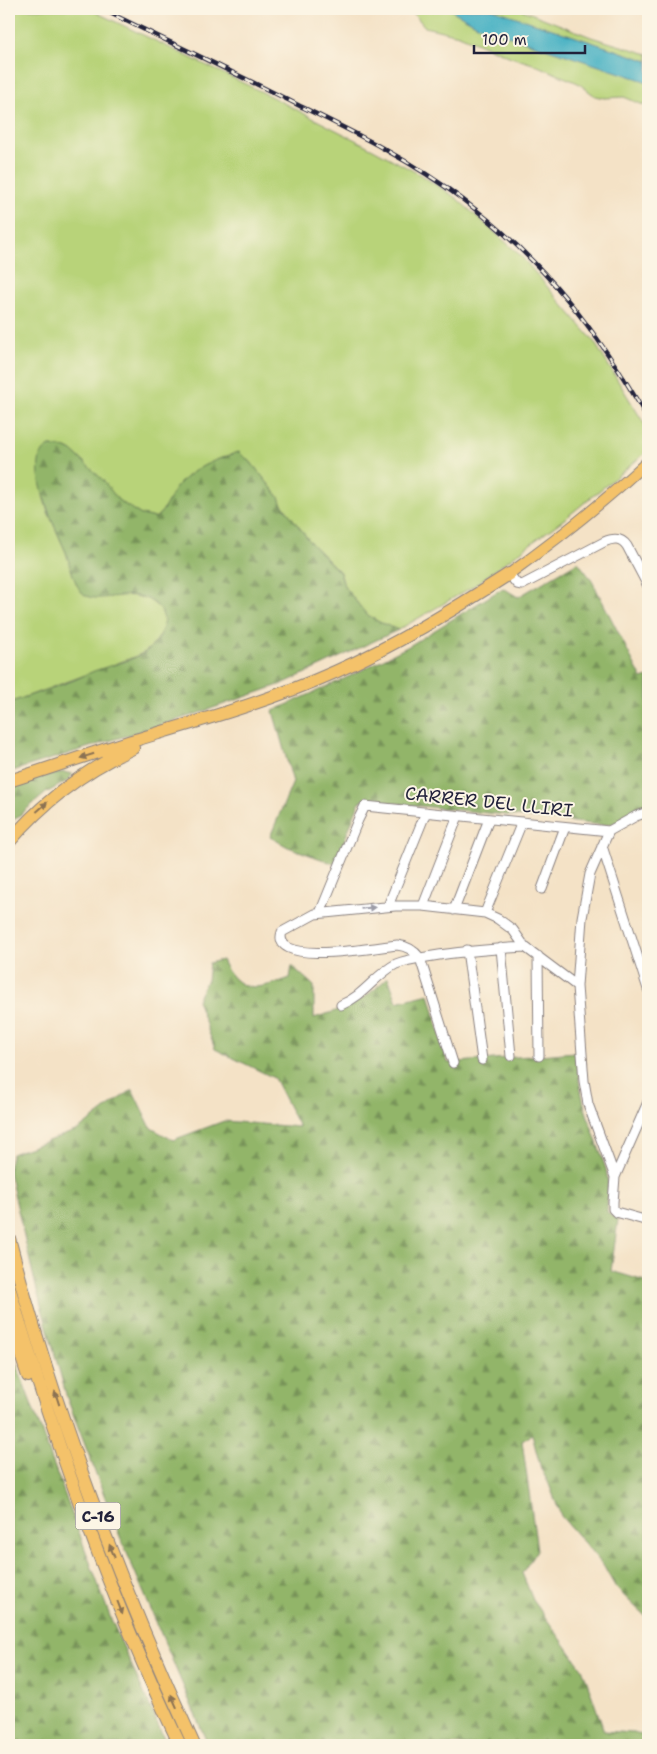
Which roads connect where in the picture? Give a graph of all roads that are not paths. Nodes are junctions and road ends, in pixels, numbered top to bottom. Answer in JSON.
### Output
{"nodes":[{"id":1,"x":648,"y":461,"type":"edge"},
{"id":2,"x":509,"y":574,"type":"junction"},
{"id":3,"x":648,"y":586,"type":"edge"},
{"id":4,"x":167,"y":732,"type":"junction"},
{"id":5,"x":9,"y":781,"type":"edge"},
{"id":6,"x":426,"y":812,"type":"junction"},
{"id":7,"x":648,"y":812,"type":"edge"},
{"id":8,"x":458,"y":816,"type":"junction"},
{"id":9,"x":490,"y":819,"type":"junction"},
{"id":10,"x":522,"y":822,"type":"junction"},
{"id":11,"x":565,"y":827,"type":"junction"},
{"id":12,"x":609,"y":831,"type":"junction"},
{"id":13,"x":9,"y":842,"type":"edge"},
{"id":14,"x":602,"y":846,"type":"junction"},
{"id":15,"x":542,"y":889,"type":"dead end"},
{"id":16,"x":388,"y":906,"type":"junction"},
{"id":17,"x":422,"y":906,"type":"junction"},
{"id":18,"x":454,"y":910,"type":"junction"},
{"id":19,"x":485,"y":913,"type":"junction"},
{"id":20,"x":320,"y":914,"type":"junction"},
{"id":21,"x":525,"y":947,"type":"junction"},
{"id":22,"x":501,"y":948,"type":"junction"},
{"id":23,"x":467,"y":950,"type":"junction"},
{"id":24,"x":538,"y":956,"type":"junction"},
{"id":25,"x":420,"y":958,"type":"junction"},
{"id":26,"x":577,"y":986,"type":"junction"},
{"id":27,"x":648,"y":989,"type":"edge"},
{"id":28,"x":341,"y":1005,"type":"dead end"},
{"id":29,"x":510,"y":1056,"type":"dead end"},
{"id":30,"x":539,"y":1056,"type":"dead end"},
{"id":31,"x":482,"y":1060,"type":"dead end"},
{"id":32,"x":453,"y":1063,"type":"dead end"},
{"id":33,"x":648,"y":1102,"type":"edge"},
{"id":34,"x":615,"y":1177,"type":"junction"},
{"id":35,"x":648,"y":1221,"type":"edge"},
{"id":36,"x":9,"y":1238,"type":"edge"},
{"id":37,"x":9,"y":1287,"type":"edge"},
{"id":38,"x":9,"y":1319,"type":"edge"},
{"id":39,"x":66,"y":1465,"type":"junction"},
{"id":40,"x":180,"y":1745,"type":"edge"},
{"id":41,"x":194,"y":1745,"type":"edge"}],
"edges":[{"from":1,"to":2,"type":"main road"},
{"from":2,"to":3,"type":"street"},
{"from":2,"to":4,"type":"highway"},
{"from":4,"to":5,"type":"highway","one_way":true},
{"from":13,"to":4,"type":"highway","one_way":true},
{"from":6,"to":8,"type":"street","name":"CARRER DEL LLIRI"},
{"from":6,"to":16,"type":"street"},
{"from":6,"to":20,"type":"street","name":"CARRER DEL LLIRI"},
{"from":7,"to":12,"type":"street"},
{"from":8,"to":9,"type":"street","name":"CARRER DEL LLIRI"},
{"from":8,"to":17,"type":"street"},
{"from":9,"to":10,"type":"street","name":"CARRER DEL LLIRI"},
{"from":9,"to":18,"type":"street"},
{"from":10,"to":11,"type":"street","name":"CARRER DEL LLIRI"},
{"from":10,"to":19,"type":"street"},
{"from":11,"to":12,"type":"street","name":"CARRER DEL LLIRI"},
{"from":11,"to":15,"type":"street"},
{"from":12,"to":14,"type":"street"},
{"from":14,"to":26,"type":"street"},
{"from":14,"to":27,"type":"street"},
{"from":16,"to":17,"type":"street"},
{"from":20,"to":16,"type":"street","one_way":true},
{"from":17,"to":18,"type":"street"},
{"from":18,"to":19,"type":"street"},
{"from":19,"to":21,"type":"street"},
{"from":20,"to":25,"type":"street"},
{"from":21,"to":22,"type":"street"},
{"from":21,"to":24,"type":"street"},
{"from":22,"to":23,"type":"street"},
{"from":22,"to":29,"type":"street"},
{"from":23,"to":25,"type":"street"},
{"from":23,"to":31,"type":"street"},
{"from":24,"to":26,"type":"street"},
{"from":24,"to":30,"type":"street"},
{"from":25,"to":28,"type":"street"},
{"from":25,"to":32,"type":"street"},
{"from":26,"to":34,"type":"street"},
{"from":33,"to":34,"type":"street"},
{"from":34,"to":35,"type":"street"},
{"from":41,"to":36,"type":"highway","number":"C-16","one_way":true},
{"from":37,"to":39,"type":"highway","number":"C-16"},
{"from":38,"to":39,"type":"highway"},
{"from":39,"to":40,"type":"highway","number":"C-16","one_way":true}]}
